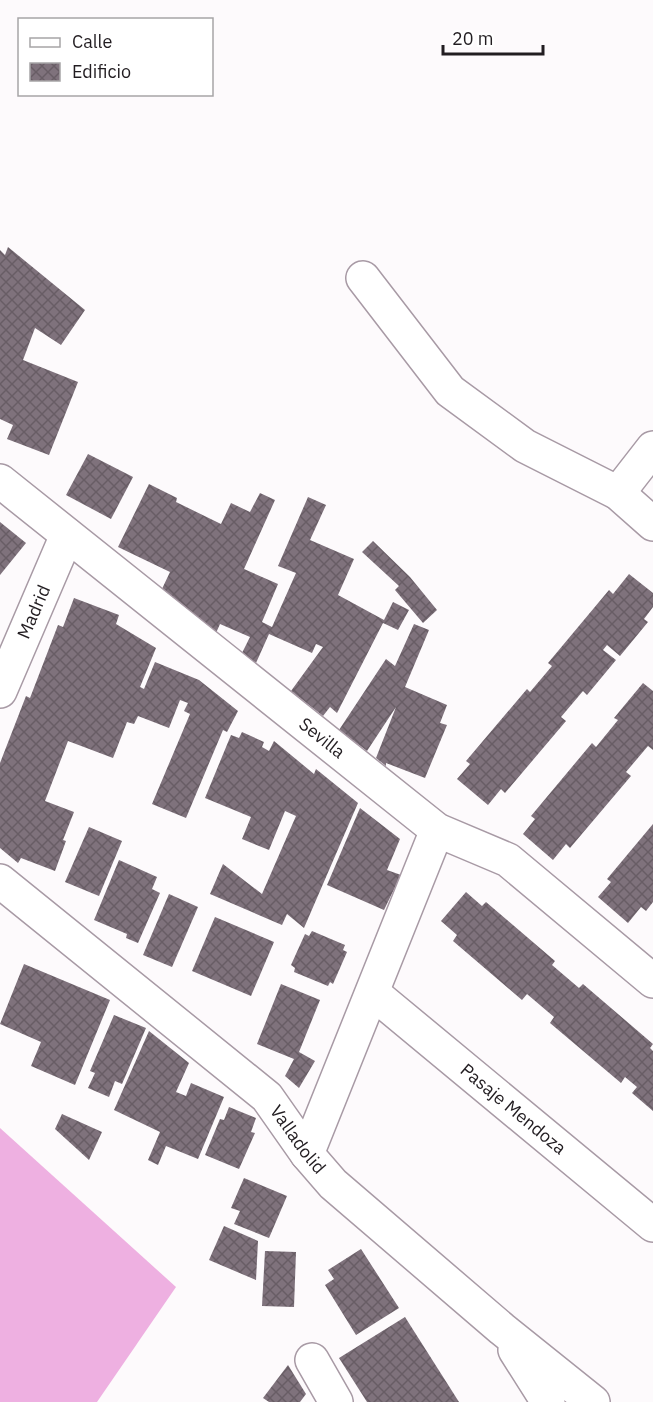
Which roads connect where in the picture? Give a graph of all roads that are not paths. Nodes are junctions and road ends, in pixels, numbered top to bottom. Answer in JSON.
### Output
{"nodes":[{"id":1,"x":363,"y":278,"type":"dead end"},
{"id":2,"x":653,"y":448,"type":"edge"},
{"id":3,"x":0,"y":482,"type":"edge"},
{"id":4,"x":618,"y":493,"type":"junction"},
{"id":5,"x":653,"y":524,"type":"edge"},
{"id":6,"x":67,"y":535,"type":"junction"},
{"id":7,"x":0,"y":691,"type":"edge"},
{"id":8,"x":437,"y":830,"type":"junction"},
{"id":9,"x":0,"y":881,"type":"edge"},
{"id":10,"x":653,"y":981,"type":"edge"},
{"id":11,"x":373,"y":993,"type":"junction"},
{"id":12,"x":307,"y":1154,"type":"junction"},
{"id":13,"x":653,"y":1225,"type":"edge"},
{"id":14,"x":502,"y":1329,"type":"junction"},
{"id":15,"x":312,"y":1360,"type":"dead end"},
{"id":16,"x":336,"y":1402,"type":"edge"},
{"id":17,"x":548,"y":1402,"type":"edge"},
{"id":18,"x":593,"y":1402,"type":"edge"}],
"edges":[{"from":1,"to":4,"type":"street"},
{"from":2,"to":4,"type":"street"},
{"from":3,"to":6,"type":"street","name":"Sevilla"},
{"from":4,"to":5,"type":"street"},
{"from":6,"to":7,"type":"street","name":"Madrid"},
{"from":6,"to":8,"type":"street","name":"Sevilla"},
{"from":8,"to":10,"type":"street","name":"Sevilla"},
{"from":8,"to":11,"type":"street"},
{"from":9,"to":12,"type":"street","name":"Valladolid"},
{"from":11,"to":12,"type":"street"},
{"from":11,"to":13,"type":"street","name":"Pasaje Mendoza"},
{"from":12,"to":14,"type":"street","name":"Valladolid"},
{"from":14,"to":17,"type":"street"},
{"from":14,"to":18,"type":"street","name":"Valladolid"},
{"from":15,"to":16,"type":"street"}]}
